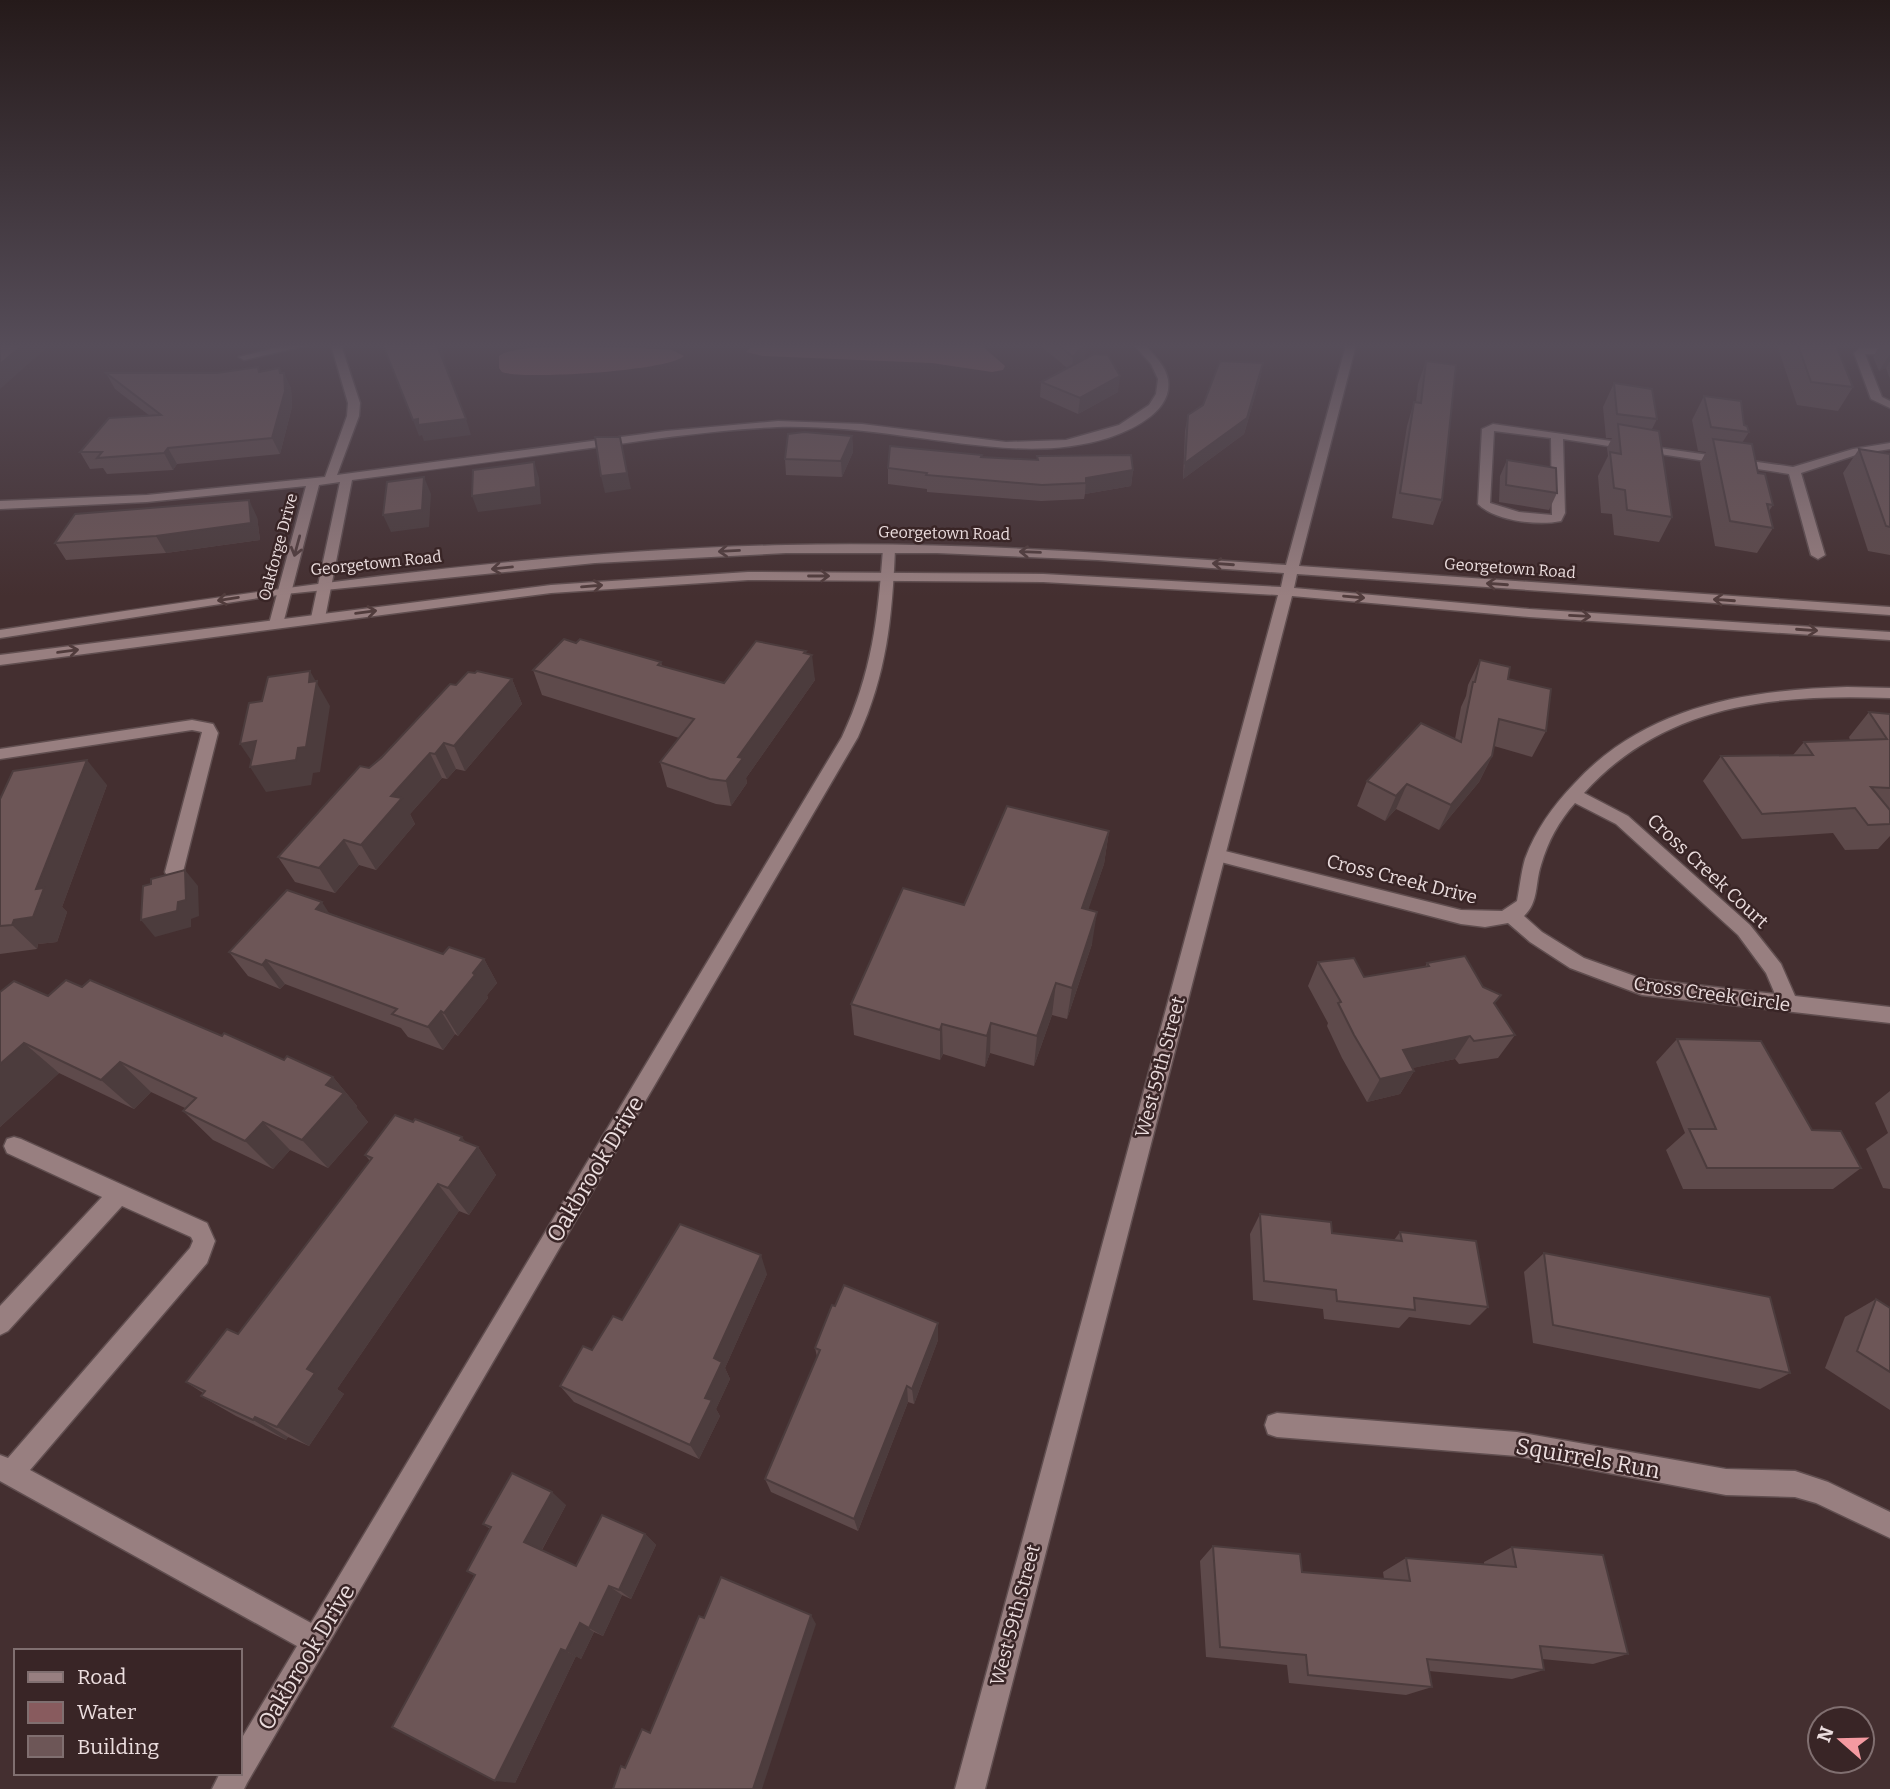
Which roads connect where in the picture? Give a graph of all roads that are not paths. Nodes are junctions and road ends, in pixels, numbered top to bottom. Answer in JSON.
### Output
{"nodes":[{"id":1,"x":348,"y":428,"type":"edge"},
{"id":2,"x":741,"y":428,"type":"edge"},
{"id":3,"x":876,"y":428,"type":"edge"},
{"id":4,"x":1122,"y":428,"type":"edge"},
{"id":5,"x":1328,"y":428,"type":"edge"},
{"id":6,"x":1491,"y":428,"type":"edge"},
{"id":7,"x":1511,"y":428,"type":"edge"},
{"id":8,"x":1557,"y":435,"type":"junction"},
{"id":9,"x":1890,"y":446,"type":"edge"},
{"id":10,"x":1794,"y":471,"type":"junction"},
{"id":11,"x":347,"y":477,"type":"junction"},
{"id":12,"x":330,"y":479,"type":"junction"},
{"id":13,"x":314,"y":480,"type":"junction"},
{"id":14,"x":0,"y":505,"type":"edge"},
{"id":15,"x":889,"y":549,"type":"junction"},
{"id":16,"x":1818,"y":555,"type":"dead end"},
{"id":17,"x":1291,"y":569,"type":"junction"},
{"id":18,"x":888,"y":576,"type":"junction"},
{"id":19,"x":325,"y":586,"type":"junction"},
{"id":20,"x":285,"y":590,"type":"junction"},
{"id":21,"x":1286,"y":591,"type":"junction"},
{"id":22,"x":1890,"y":611,"type":"edge"},
{"id":23,"x":318,"y":618,"type":"junction"},
{"id":24,"x":276,"y":624,"type":"junction"},
{"id":25,"x":0,"y":634,"type":"edge"},
{"id":26,"x":1890,"y":636,"type":"edge"},
{"id":27,"x":0,"y":660,"type":"edge"},
{"id":28,"x":1890,"y":693,"type":"edge"},
{"id":29,"x":0,"y":754,"type":"edge"},
{"id":30,"x":1572,"y":794,"type":"junction"},
{"id":31,"x":1217,"y":855,"type":"junction"},
{"id":32,"x":174,"y":872,"type":"edge"},
{"id":33,"x":1510,"y":914,"type":"junction"},
{"id":34,"x":1789,"y":1004,"type":"junction"},
{"id":35,"x":1890,"y":1015,"type":"edge"},
{"id":36,"x":14,"y":1146,"type":"dead end"},
{"id":37,"x":119,"y":1194,"type":"junction"},
{"id":38,"x":0,"y":1323,"type":"edge"},
{"id":39,"x":1277,"y":1425,"type":"dead end"},
{"id":40,"x":6,"y":1470,"type":"edge"},
{"id":41,"x":1890,"y":1525,"type":"edge"},
{"id":42,"x":316,"y":1641,"type":"junction"},
{"id":43,"x":242,"y":1765,"type":"edge"},
{"id":44,"x":970,"y":1789,"type":"edge"}],
"edges":[{"from":1,"to":12,"type":"street"},
{"from":2,"to":11,"type":"street"},
{"from":3,"to":4,"type":"street"},
{"from":5,"to":17,"type":"street","name":"West 59th Street"},
{"from":6,"to":8,"type":"street"},
{"from":7,"to":8,"type":"street"},
{"from":8,"to":10,"type":"street"},
{"from":9,"to":10,"type":"street"},
{"from":10,"to":16,"type":"street"},
{"from":11,"to":12,"type":"street"},
{"from":11,"to":19,"type":"street"},
{"from":12,"to":13,"type":"street"},
{"from":13,"to":14,"type":"street"},
{"from":13,"to":20,"type":"street","name":"Oakforge Drive","one_way":true},
{"from":17,"to":15,"type":"street","name":"Georgetown Road","one_way":true},
{"from":15,"to":18,"type":"street","name":"Oakbrook Drive"},
{"from":15,"to":19,"type":"street","name":"Georgetown Road","one_way":true},
{"from":17,"to":21,"type":"street","name":"West 59th Street"},
{"from":22,"to":17,"type":"street","name":"Georgetown Road","one_way":true},
{"from":18,"to":21,"type":"street"},
{"from":23,"to":18,"type":"street","one_way":true},
{"from":18,"to":42,"type":"street","name":"Oakbrook Drive"},
{"from":19,"to":20,"type":"street","name":"Georgetown Road"},
{"from":19,"to":23,"type":"street"},
{"from":20,"to":24,"type":"street","name":"Oakforge Drive"},
{"from":20,"to":25,"type":"street","name":"Georgetown Road","one_way":true},
{"from":21,"to":26,"type":"street","one_way":true},
{"from":21,"to":31,"type":"street","name":"West 59th Street"},
{"from":23,"to":24,"type":"street"},
{"from":27,"to":24,"type":"street","one_way":true},
{"from":28,"to":30,"type":"street"},
{"from":29,"to":32,"type":"street"},
{"from":30,"to":33,"type":"street"},
{"from":30,"to":34,"type":"street","name":"Cross Creek Court"},
{"from":31,"to":33,"type":"street","name":"Cross Creek Drive"},
{"from":31,"to":44,"type":"street","name":"West 59th Street"},
{"from":33,"to":34,"type":"street","name":"Cross Creek Circle"},
{"from":34,"to":35,"type":"street","name":"Cross Creek Circle"},
{"from":36,"to":37,"type":"street"},
{"from":37,"to":38,"type":"street"},
{"from":37,"to":40,"type":"street"},
{"from":39,"to":41,"type":"street","name":"Squirrels Run"},
{"from":40,"to":42,"type":"street"},
{"from":42,"to":43,"type":"street","name":"Oakbrook Drive"}]}
